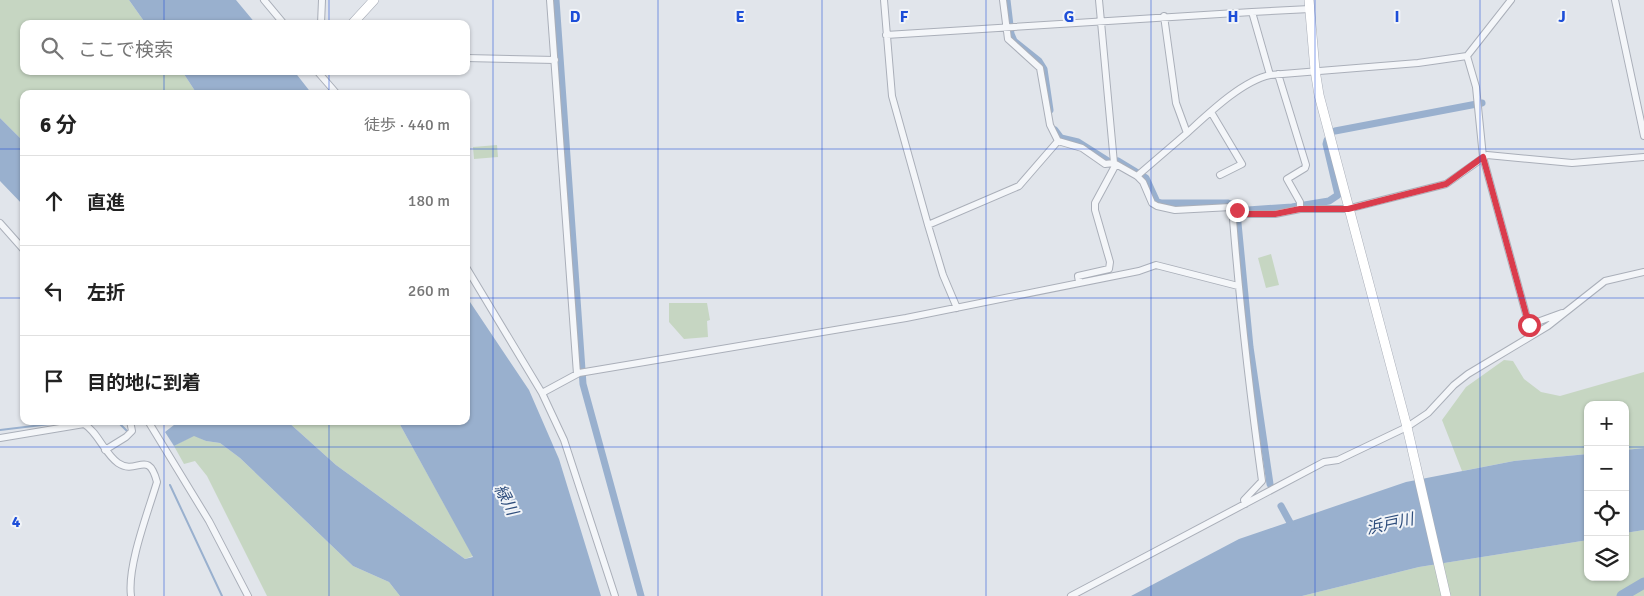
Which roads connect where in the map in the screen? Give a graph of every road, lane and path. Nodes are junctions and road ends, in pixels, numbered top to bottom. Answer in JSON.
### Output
{"nodes":[{"id":1,"x":264,"y":0,"type":"edge"},
{"id":2,"x":322,"y":0,"type":"edge"},
{"id":3,"x":374,"y":0,"type":"edge"},
{"id":4,"x":550,"y":0,"type":"edge"},
{"id":5,"x":884,"y":0,"type":"edge"},
{"id":6,"x":1002,"y":0,"type":"edge"},
{"id":7,"x":1099,"y":0,"type":"edge"},
{"id":8,"x":1511,"y":0,"type":"edge"},
{"id":9,"x":1615,"y":0,"type":"edge"},
{"id":10,"x":1310,"y":4,"type":"edge"},
{"id":11,"x":1252,"y":12,"type":"junction"},
{"id":12,"x":1164,"y":16,"type":"junction"},
{"id":13,"x":281,"y":20,"type":"edge"},
{"id":14,"x":321,"y":20,"type":"edge"},
{"id":15,"x":356,"y":20,"type":"edge"},
{"id":16,"x":1100,"y":22,"type":"junction"},
{"id":17,"x":1008,"y":28,"type":"junction"},
{"id":18,"x":886,"y":35,"type":"junction"},
{"id":19,"x":1467,"y":56,"type":"junction"},
{"id":20,"x":470,"y":58,"type":"edge"},
{"id":21,"x":555,"y":60,"type":"junction"},
{"id":22,"x":1315,"y":70,"type":"junction"},
{"id":23,"x":1278,"y":74,"type":"junction"},
{"id":24,"x":320,"y":75,"type":"edge"},
{"id":25,"x":1270,"y":75,"type":"junction"},
{"id":26,"x":334,"y":90,"type":"edge"},
{"id":27,"x":1211,"y":112,"type":"junction"},
{"id":28,"x":1188,"y":133,"type":"junction"},
{"id":29,"x":1644,"y":136,"type":"edge"},
{"id":30,"x":1058,"y":141,"type":"junction"},
{"id":31,"x":1483,"y":157,"type":"junction"},
{"id":32,"x":1644,"y":157,"type":"edge"},
{"id":33,"x":1114,"y":164,"type":"junction"},
{"id":34,"x":1221,"y":166,"type":"dead end"},
{"id":35,"x":1138,"y":174,"type":"junction"},
{"id":36,"x":1300,"y":206,"type":"junction"},
{"id":37,"x":1348,"y":209,"type":"junction"},
{"id":38,"x":1240,"y":212,"type":"junction"},
{"id":39,"x":0,"y":223,"type":"edge"},
{"id":40,"x":928,"y":225,"type":"junction"},
{"id":41,"x":20,"y":246,"type":"edge"},
{"id":42,"x":1644,"y":272,"type":"edge"},
{"id":43,"x":470,"y":274,"type":"edge"},
{"id":44,"x":1079,"y":282,"type":"junction"},
{"id":45,"x":1238,"y":286,"type":"junction"},
{"id":46,"x":957,"y":308,"type":"junction"},
{"id":47,"x":1568,"y":311,"type":"junction"},
{"id":48,"x":581,"y":373,"type":"junction"},
{"id":49,"x":542,"y":393,"type":"junction"},
{"id":50,"x":78,"y":425,"type":"edge"},
{"id":51,"x":86,"y":425,"type":"edge"},
{"id":52,"x":131,"y":425,"type":"edge"},
{"id":53,"x":150,"y":425,"type":"edge"},
{"id":54,"x":1408,"y":431,"type":"junction"},
{"id":55,"x":0,"y":438,"type":"edge"},
{"id":56,"x":105,"y":450,"type":"junction"},
{"id":57,"x":1245,"y":504,"type":"junction"},
{"id":58,"x":131,"y":596,"type":"edge"},
{"id":59,"x":248,"y":596,"type":"edge"},
{"id":60,"x":615,"y":596,"type":"edge"},
{"id":61,"x":1071,"y":596,"type":"edge"},
{"id":62,"x":1446,"y":596,"type":"edge"}],
"edges":[{"from":1,"to":13,"type":"street"},
{"from":2,"to":14,"type":"street"},
{"from":3,"to":15,"type":"street"},
{"from":4,"to":21,"type":"street"},
{"from":5,"to":18,"type":"street"},
{"from":6,"to":17,"type":"street"},
{"from":7,"to":16,"type":"street"},
{"from":8,"to":19,"type":"street"},
{"from":9,"to":29,"type":"street"},
{"from":10,"to":11,"type":"street"},
{"from":10,"to":22,"type":"street"},
{"from":11,"to":12,"type":"street"},
{"from":11,"to":25,"type":"street"},
{"from":12,"to":16,"type":"street"},
{"from":12,"to":28,"type":"street"},
{"from":16,"to":17,"type":"street"},
{"from":16,"to":33,"type":"street"},
{"from":17,"to":18,"type":"street"},
{"from":17,"to":30,"type":"street"},
{"from":18,"to":40,"type":"street"},
{"from":19,"to":22,"type":"street"},
{"from":19,"to":31,"type":"street"},
{"from":20,"to":21,"type":"street"},
{"from":21,"to":48,"type":"street"},
{"from":22,"to":23,"type":"street"},
{"from":22,"to":37,"type":"street"},
{"from":23,"to":25,"type":"street"},
{"from":23,"to":36,"type":"street"},
{"from":24,"to":26,"type":"street"},
{"from":25,"to":27,"type":"street"},
{"from":27,"to":28,"type":"street"},
{"from":27,"to":34,"type":"street"},
{"from":28,"to":35,"type":"street"},
{"from":30,"to":33,"type":"street"},
{"from":30,"to":40,"type":"street"},
{"from":31,"to":32,"type":"street"},
{"from":31,"to":37,"type":"street"},
{"from":31,"to":47,"type":"street"},
{"from":33,"to":35,"type":"street"},
{"from":33,"to":44,"type":"street"},
{"from":35,"to":38,"type":"street"},
{"from":36,"to":37,"type":"street"},
{"from":36,"to":38,"type":"street"},
{"from":37,"to":54,"type":"street"},
{"from":38,"to":45,"type":"street"},
{"from":39,"to":41,"type":"street"},
{"from":40,"to":46,"type":"street"},
{"from":42,"to":47,"type":"street"},
{"from":43,"to":49,"type":"street"},
{"from":44,"to":45,"type":"street"},
{"from":44,"to":46,"type":"street"},
{"from":45,"to":57,"type":"street"},
{"from":46,"to":48,"type":"street"},
{"from":47,"to":54,"type":"street"},
{"from":48,"to":49,"type":"street"},
{"from":49,"to":60,"type":"street"},
{"from":50,"to":55,"type":"street"},
{"from":51,"to":56,"type":"street"},
{"from":52,"to":56,"type":"street"},
{"from":53,"to":59,"type":"street"},
{"from":54,"to":57,"type":"street"},
{"from":54,"to":62,"type":"street"},
{"from":56,"to":58,"type":"street"},
{"from":57,"to":61,"type":"street"}]}
